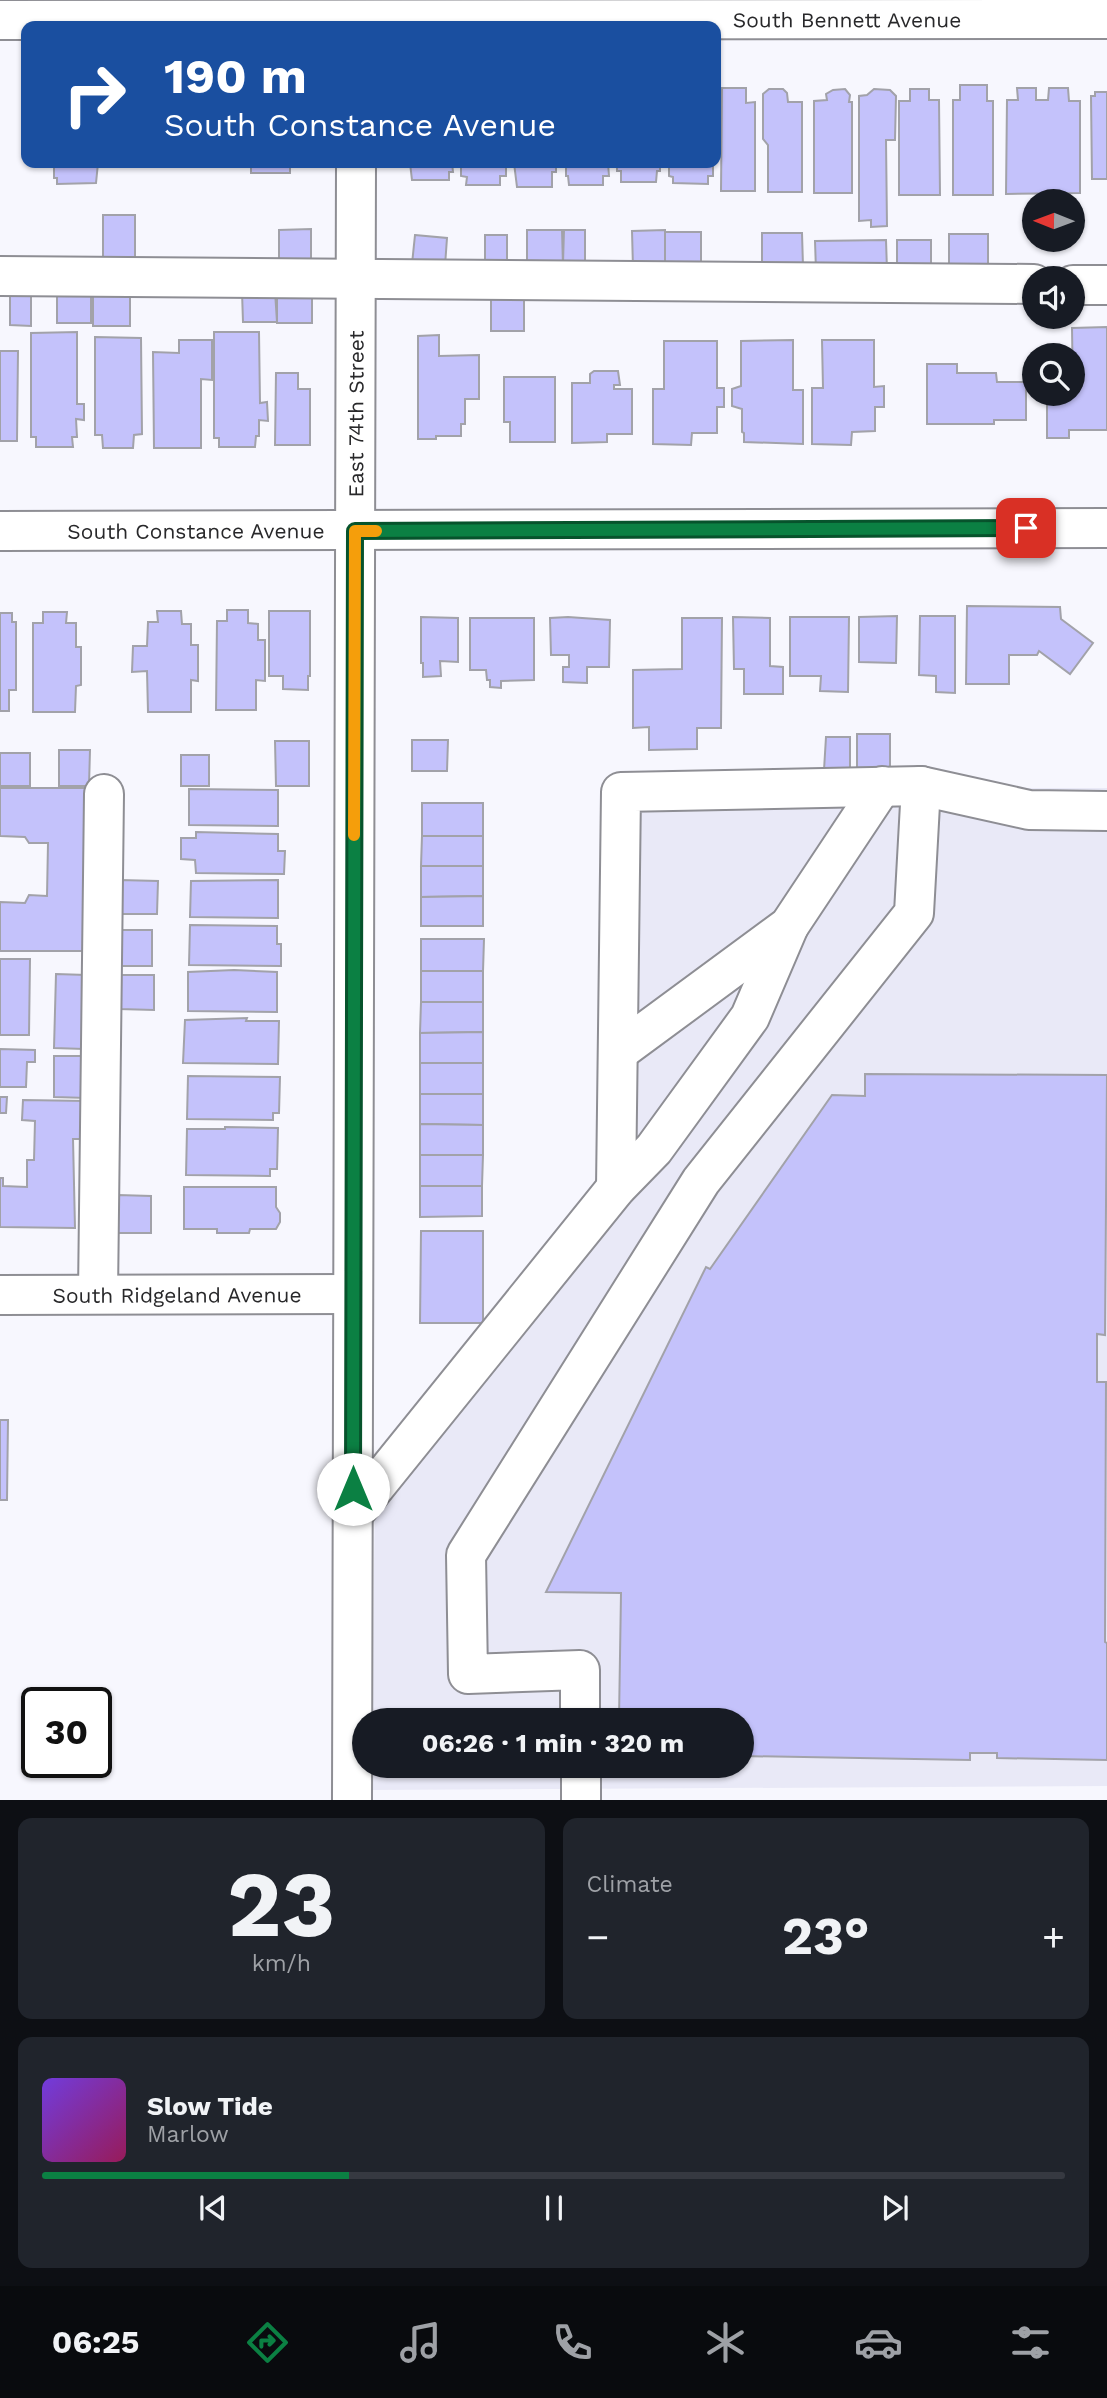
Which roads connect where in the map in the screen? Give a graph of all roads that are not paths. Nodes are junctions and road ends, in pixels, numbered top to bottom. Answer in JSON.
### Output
{"nodes":[{"id":1,"x":357,"y":16,"type":"edge"},
{"id":2,"x":1107,"y":19,"type":"edge"},
{"id":3,"x":0,"y":20,"type":"edge"},
{"id":4,"x":356,"y":168,"type":"edge"},
{"id":5,"x":0,"y":276,"type":"edge"},
{"id":6,"x":355,"y":278,"type":"junction"},
{"id":7,"x":1022,"y":284,"type":"edge"},
{"id":8,"x":1085,"y":285,"type":"edge"},
{"id":9,"x":1107,"y":285,"type":"edge"},
{"id":10,"x":1107,"y":528,"type":"edge"},
{"id":11,"x":0,"y":531,"type":"edge"},
{"id":12,"x":355,"y":531,"type":"junction"},
{"id":13,"x":882,"y":786,"type":"junction"},
{"id":14,"x":921,"y":786,"type":"junction"},
{"id":15,"x":104,"y":794,"type":"dead end"},
{"id":16,"x":1107,"y":811,"type":"edge"},
{"id":17,"x":789,"y":926,"type":"junction"},
{"id":18,"x":618,"y":1052,"type":"junction"},
{"id":19,"x":616,"y":1188,"type":"junction"},
{"id":20,"x":99,"y":1294,"type":"junction"},
{"id":21,"x":353,"y":1294,"type":"junction"},
{"id":22,"x":0,"y":1295,"type":"edge"},
{"id":23,"x":353,"y":1514,"type":"junction"},
{"id":24,"x":580,"y":1708,"type":"edge"},
{"id":25,"x":581,"y":1778,"type":"edge"},
{"id":26,"x":352,"y":1800,"type":"edge"},
{"id":27,"x":581,"y":1800,"type":"edge"}],
"edges":[{"from":1,"to":2,"type":"street","name":"South Bennett Avenue"},
{"from":1,"to":3,"type":"street","name":"South Bennett Avenue"},
{"from":4,"to":6,"type":"street","name":"East 74th Street"},
{"from":5,"to":6,"type":"street"},
{"from":6,"to":7,"type":"street"},
{"from":6,"to":12,"type":"street","name":"East 74th Street"},
{"from":8,"to":9,"type":"street"},
{"from":10,"to":12,"type":"street","name":"South Constance Avenue"},
{"from":11,"to":12,"type":"street","name":"South Constance Avenue"},
{"from":12,"to":21,"type":"street","name":"East 74th Street"},
{"from":13,"to":14,"type":"street"},
{"from":13,"to":17,"type":"street"},
{"from":13,"to":18,"type":"street"},
{"from":14,"to":16,"type":"street"},
{"from":14,"to":24,"type":"street"},
{"from":15,"to":20,"type":"street"},
{"from":17,"to":18,"type":"street"},
{"from":17,"to":19,"type":"street"},
{"from":18,"to":19,"type":"street"},
{"from":19,"to":23,"type":"street"},
{"from":20,"to":21,"type":"street","name":"South Ridgeland Avenue"},
{"from":20,"to":22,"type":"street","name":"South Ridgeland Avenue"},
{"from":21,"to":23,"type":"street","name":"East 74th Street"},
{"from":23,"to":26,"type":"street","name":"East 74th Street"},
{"from":25,"to":27,"type":"street"}]}
